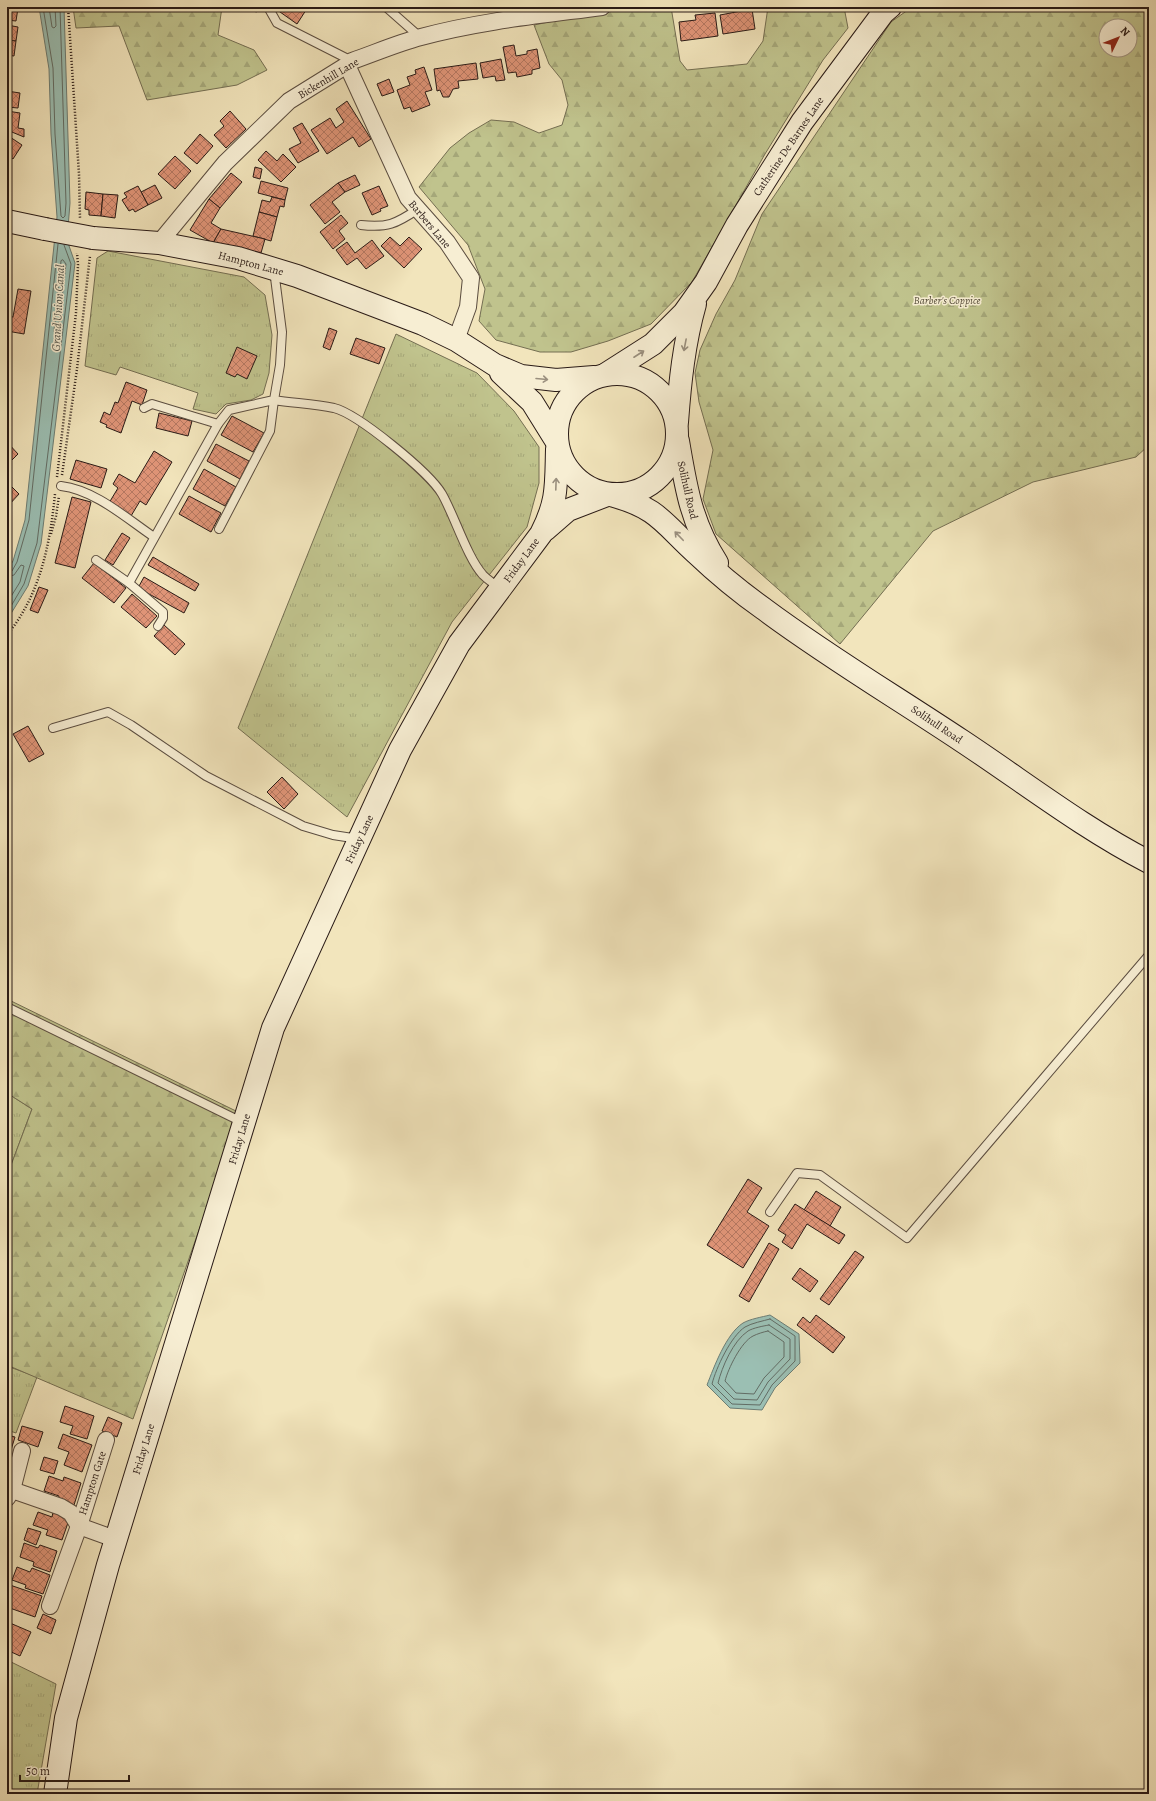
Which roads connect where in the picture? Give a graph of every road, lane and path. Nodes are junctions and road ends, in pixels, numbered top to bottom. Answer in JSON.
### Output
{"nodes":[{"id":1,"x":68,"y":7,"type":"edge"},
{"id":2,"x":268,"y":7,"type":"edge"},
{"id":3,"x":386,"y":7,"type":"edge"},
{"id":4,"x":602,"y":7,"type":"edge"},
{"id":5,"x":883,"y":9,"type":"edge"},
{"id":6,"x":420,"y":37,"type":"junction"},
{"id":7,"x":349,"y":63,"type":"junction"},
{"id":8,"x":418,"y":209,"type":"junction"},
{"id":9,"x":80,"y":219,"type":"dead end"},
{"id":10,"x":7,"y":221,"type":"edge"},
{"id":11,"x":360,"y":225,"type":"dead end"},
{"id":12,"x":85,"y":243,"type":"junction"},
{"id":13,"x":159,"y":244,"type":"junction"},
{"id":14,"x":274,"y":269,"type":"junction"},
{"id":15,"x":698,"y":294,"type":"junction"},
{"id":16,"x":456,"y":340,"type":"junction"},
{"id":17,"x":480,"y":356,"type":"junction"},
{"id":18,"x":600,"y":375,"type":"junction"},
{"id":19,"x":274,"y":400,"type":"junction"},
{"id":20,"x":144,"y":408,"type":"dead end"},
{"id":21,"x":218,"y":424,"type":"junction"},
{"id":22,"x":678,"y":430,"type":"junction"},
{"id":23,"x":556,"y":444,"type":"junction"},
{"id":24,"x":57,"y":487,"type":"junction"},
{"id":25,"x":611,"y":495,"type":"junction"},
{"id":26,"x":219,"y":529,"type":"dead end"},
{"id":27,"x":541,"y":534,"type":"junction"},
{"id":28,"x":154,"y":537,"type":"junction"},
{"id":29,"x":47,"y":548,"type":"junction"},
{"id":30,"x":96,"y":560,"type":"dead end"},
{"id":31,"x":729,"y":581,"type":"junction"},
{"id":32,"x":129,"y":583,"type":"junction"},
{"id":33,"x":500,"y":589,"type":"junction"},
{"id":34,"x":158,"y":626,"type":"dead end"},
{"id":35,"x":7,"y":635,"type":"edge"},
{"id":36,"x":53,"y":728,"type":"dead end"},
{"id":37,"x":360,"y":839,"type":"junction"},
{"id":38,"x":1149,"y":862,"type":"edge"},
{"id":39,"x":1149,"y":955,"type":"edge"},
{"id":40,"x":7,"y":1007,"type":"edge"},
{"id":41,"x":244,"y":1123,"type":"junction"},
{"id":42,"x":770,"y":1212,"type":"dead end"},
{"id":43,"x":106,"y":1440,"type":"dead end"},
{"id":44,"x":22,"y":1451,"type":"dead end"},
{"id":45,"x":10,"y":1494,"type":"edge"},
{"id":46,"x":79,"y":1526,"type":"junction"},
{"id":47,"x":115,"y":1539,"type":"junction"},
{"id":48,"x":50,"y":1606,"type":"dead end"},
{"id":49,"x":55,"y":1794,"type":"edge"}],
"edges":[{"from":1,"to":9,"type":"path"},
{"from":2,"to":7,"type":"lane"},
{"from":3,"to":6,"type":"lane"},
{"from":4,"to":6,"type":"street","name":"Bickenhill Lane"},
{"from":5,"to":15,"type":"main road","name":"Catherine De Barnes Lane"},
{"from":6,"to":7,"type":"street","name":"Bickenhill Lane"},
{"from":7,"to":8,"type":"street","name":"Barbers Lane"},
{"from":7,"to":13,"type":"street","name":"Bickenhill Lane"},
{"from":8,"to":11,"type":"lane"},
{"from":8,"to":16,"type":"street","name":"Barbers Lane"},
{"from":10,"to":12,"type":"main road","name":"Hampton Lane","bridge":true},
{"from":12,"to":13,"type":"main road","name":"Hampton Lane"},
{"from":12,"to":24,"type":"path"},
{"from":12,"to":24,"type":"path"},
{"from":13,"to":14,"type":"main road","name":"Hampton Lane"},
{"from":14,"to":16,"type":"main road","name":"Hampton Lane"},
{"from":14,"to":19,"type":"lane"},
{"from":18,"to":15,"type":"main road","name":"Catherine De Barnes Lane","one_way":true},
{"from":15,"to":22,"type":"main road","name":"Catherine De Barnes Lane","one_way":true},
{"from":16,"to":17,"type":"main road","name":"Hampton Lane"},
{"from":17,"to":18,"type":"main road","name":"Hampton Lane","one_way":true},
{"from":17,"to":23,"type":"main road","name":"Hampton Lane"},
{"from":18,"to":22,"type":"main road"},
{"from":18,"to":23,"type":"main road"},
{"from":19,"to":21,"type":"lane"},
{"from":19,"to":26,"type":"lane"},
{"from":19,"to":33,"type":"lane"},
{"from":20,"to":21,"type":"lane"},
{"from":21,"to":28,"type":"lane"},
{"from":22,"to":25,"type":"main road"},
{"from":22,"to":31,"type":"main road","name":"Solihull Road"},
{"from":23,"to":25,"type":"main road"},
{"from":27,"to":23,"type":"main road","name":"Friday Lane","one_way":true},
{"from":24,"to":28,"type":"lane"},
{"from":24,"to":29,"type":"path"},
{"from":24,"to":29,"type":"path"},
{"from":25,"to":27,"type":"main road","name":"Friday Lane"},
{"from":31,"to":25,"type":"main road","name":"Solihull Road","one_way":true},
{"from":27,"to":33,"type":"main road","name":"Friday Lane"},
{"from":28,"to":32,"type":"lane"},
{"from":29,"to":35,"type":"path"},
{"from":30,"to":32,"type":"lane"},
{"from":31,"to":38,"type":"main road","name":"Solihull Road"},
{"from":32,"to":34,"type":"lane"},
{"from":33,"to":37,"type":"main road","name":"Friday Lane"},
{"from":36,"to":37,"type":"lane"},
{"from":37,"to":41,"type":"main road","name":"Friday Lane"},
{"from":39,"to":42,"type":"lane"},
{"from":40,"to":41,"type":"lane"},
{"from":41,"to":47,"type":"main road","name":"Friday Lane"},
{"from":43,"to":46,"type":"street","name":"Hampton Gate"},
{"from":44,"to":45,"type":"street","name":"Hampton Gate"},
{"from":45,"to":46,"type":"street","name":"Hampton Gate"},
{"from":46,"to":47,"type":"street","name":"Hampton Gate"},
{"from":46,"to":48,"type":"street","name":"Hampton Gate"},
{"from":47,"to":49,"type":"main road","name":"Friday Lane"}]}
